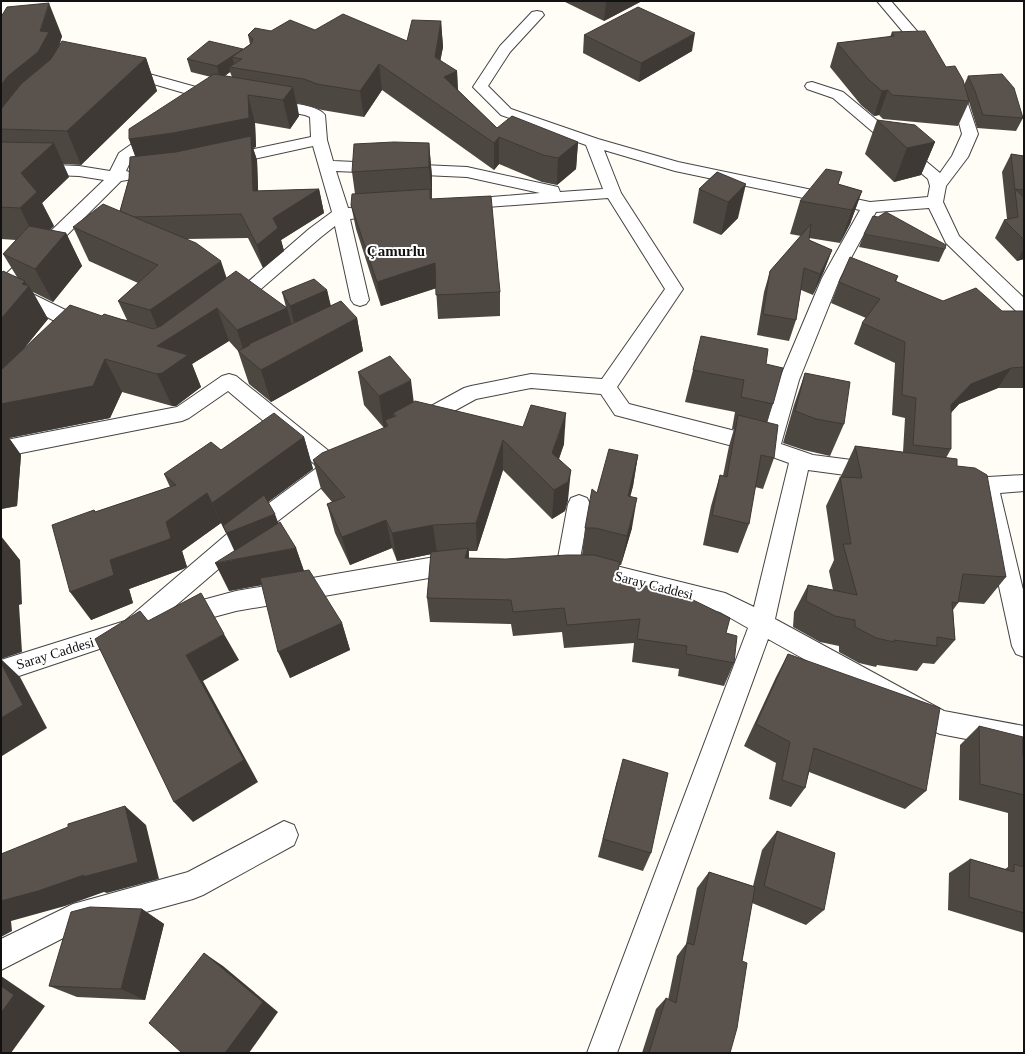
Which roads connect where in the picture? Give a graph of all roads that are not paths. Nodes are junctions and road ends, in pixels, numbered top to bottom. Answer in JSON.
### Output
{"nodes":[{"id":1,"x":884,"y":1,"type":"edge"},
{"id":2,"x":537,"y":15,"type":"dead end"},
{"id":3,"x":113,"y":68,"type":"edge"},
{"id":4,"x":812,"y":86,"type":"dead end"},
{"id":5,"x":256,"y":102,"type":"edge"},
{"id":6,"x":190,"y":109,"type":"edge"},
{"id":7,"x":170,"y":123,"type":"edge"},
{"id":8,"x":318,"y":140,"type":"junction"},
{"id":9,"x":593,"y":142,"type":"junction"},
{"id":10,"x":213,"y":163,"type":"edge"},
{"id":11,"x":326,"y":166,"type":"junction"},
{"id":12,"x":1,"y":168,"type":"edge"},
{"id":13,"x":139,"y":175,"type":"edge"},
{"id":14,"x":116,"y":177,"type":"junction"},
{"id":15,"x":938,"y":186,"type":"junction"},
{"id":16,"x":613,"y":193,"type":"junction"},
{"id":17,"x":572,"y":196,"type":"junction"},
{"id":18,"x":936,"y":202,"type":"junction"},
{"id":19,"x":449,"y":205,"type":"edge"},
{"id":20,"x":870,"y":207,"type":"junction"},
{"id":21,"x":395,"y":210,"type":"edge"},
{"id":22,"x":341,"y":214,"type":"junction"},
{"id":23,"x":27,"y":264,"type":"junction"},
{"id":24,"x":1,"y":268,"type":"edge"},
{"id":25,"x":3,"y":292,"type":"edge"},
{"id":26,"x":360,"y":300,"type":"dead end"},
{"id":27,"x":1024,"y":309,"type":"edge"},
{"id":28,"x":222,"y":313,"type":"edge"},
{"id":29,"x":103,"y":333,"type":"edge"},
{"id":30,"x":607,"y":387,"type":"junction"},
{"id":31,"x":402,"y":430,"type":"edge"},
{"id":32,"x":1,"y":448,"type":"edge"},
{"id":33,"x":770,"y":448,"type":"junction"},
{"id":34,"x":361,"y":452,"type":"edge"},
{"id":35,"x":800,"y":460,"type":"junction"},
{"id":36,"x":333,"y":467,"type":"junction"},
{"id":37,"x":896,"y":473,"type":"edge"},
{"id":38,"x":1024,"y":483,"type":"edge"},
{"id":39,"x":579,"y":504,"type":"dead end"},
{"id":40,"x":482,"y":562,"type":"edge"},
{"id":41,"x":762,"y":623,"type":"junction"},
{"id":42,"x":133,"y":628,"type":"junction"},
{"id":43,"x":1024,"y":646,"type":"edge"},
{"id":44,"x":1,"y":671,"type":"edge"},
{"id":45,"x":1024,"y":738,"type":"edge"},
{"id":46,"x":284,"y":836,"type":"dead end"},
{"id":47,"x":1,"y":954,"type":"edge"},
{"id":48,"x":602,"y":1053,"type":"edge"}],
"edges":[{"from":1,"to":15,"type":"street"},
{"from":2,"to":9,"type":"street"},
{"from":3,"to":6,"type":"street"},
{"from":4,"to":15,"type":"street"},
{"from":5,"to":8,"type":"street"},
{"from":7,"to":14,"type":"street"},
{"from":8,"to":10,"type":"street"},
{"from":8,"to":11,"type":"street"},
{"from":9,"to":16,"type":"street"},
{"from":9,"to":20,"type":"street"},
{"from":11,"to":17,"type":"street"},
{"from":11,"to":22,"type":"street"},
{"from":12,"to":14,"type":"street"},
{"from":13,"to":14,"type":"street"},
{"from":14,"to":23,"type":"street"},
{"from":15,"to":18,"type":"street"},
{"from":16,"to":17,"type":"street"},
{"from":16,"to":30,"type":"street"},
{"from":17,"to":19,"type":"street"},
{"from":18,"to":20,"type":"street"},
{"from":18,"to":27,"type":"street"},
{"from":20,"to":33,"type":"street"},
{"from":21,"to":22,"type":"street"},
{"from":22,"to":26,"type":"street"},
{"from":22,"to":28,"type":"street"},
{"from":23,"to":24,"type":"street"},
{"from":23,"to":25,"type":"street"},
{"from":25,"to":29,"type":"street"},
{"from":30,"to":31,"type":"street"},
{"from":30,"to":33,"type":"street"},
{"from":32,"to":36,"type":"street"},
{"from":33,"to":35,"type":"street"},
{"from":34,"to":36,"type":"street"},
{"from":35,"to":37,"type":"street"},
{"from":35,"to":41,"type":"street"},
{"from":36,"to":42,"type":"street"},
{"from":38,"to":43,"type":"street"},
{"from":39,"to":41,"type":"street","name":"Saray Caddesi"},
{"from":40,"to":42,"type":"street","name":"Saray Caddesi"},
{"from":41,"to":45,"type":"street","name":"Saray Caddesi"},
{"from":41,"to":48,"type":"street"},
{"from":42,"to":44,"type":"street","name":"Saray Caddesi"},
{"from":46,"to":47,"type":"street"}]}
